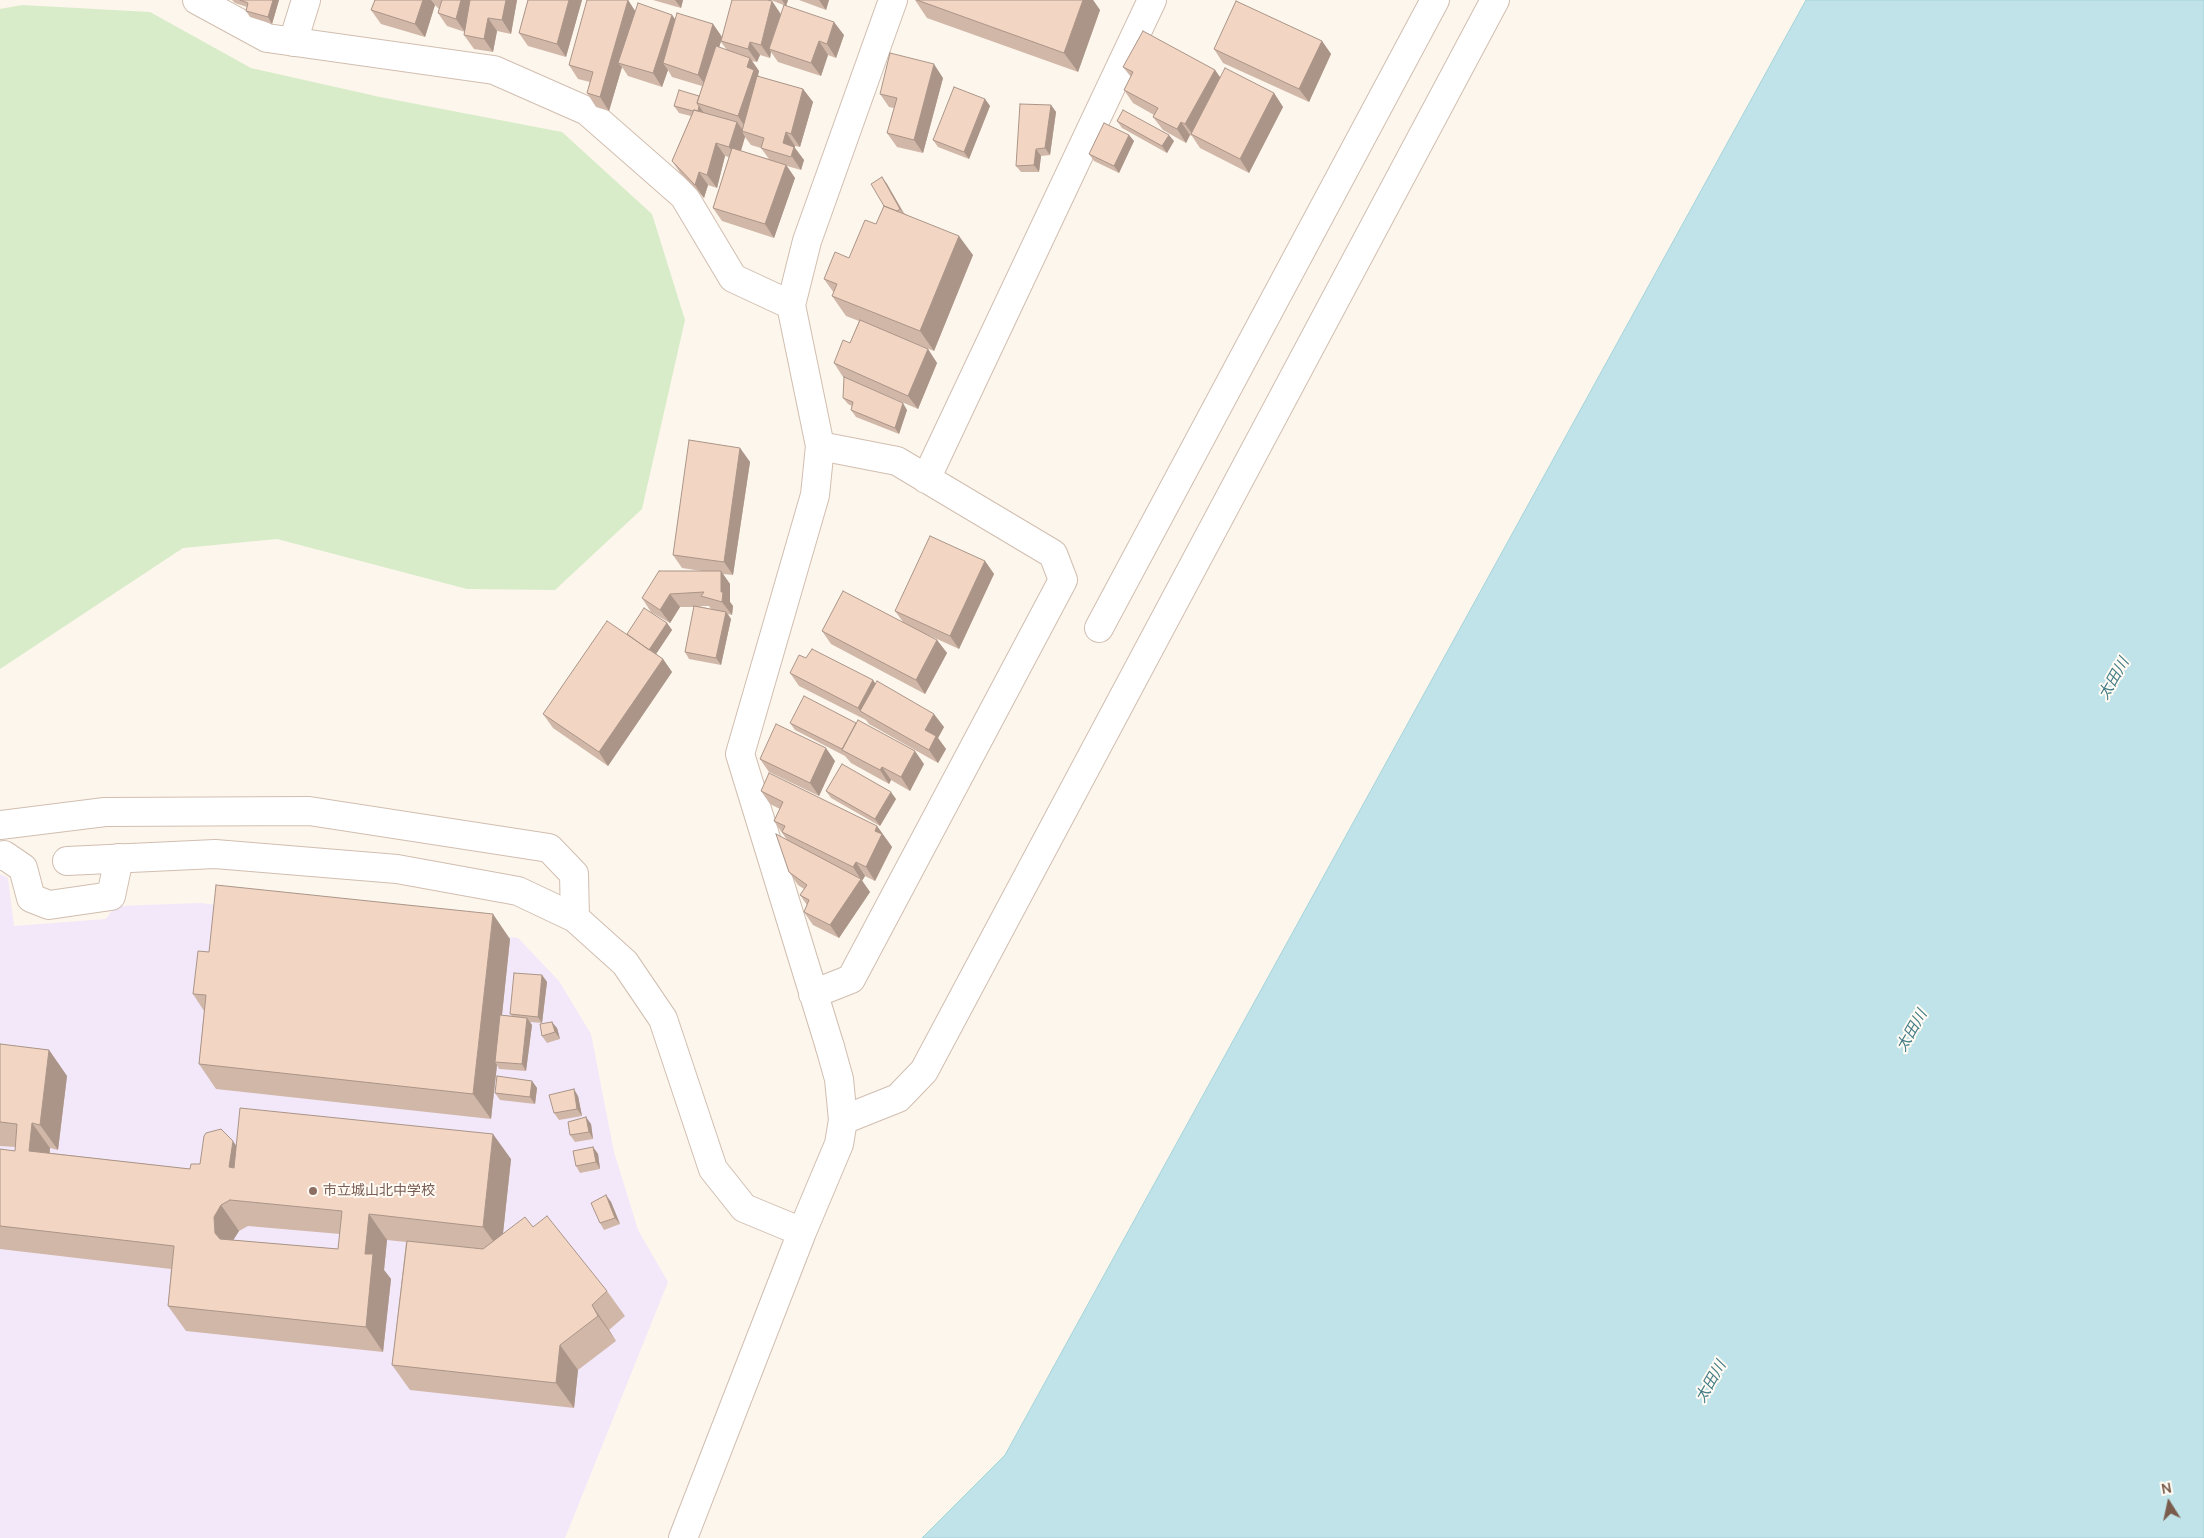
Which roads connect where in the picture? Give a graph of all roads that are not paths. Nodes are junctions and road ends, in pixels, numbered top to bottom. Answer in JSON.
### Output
{"nodes":[{"id":1,"x":197,"y":0,"type":"edge"},
{"id":2,"x":306,"y":0,"type":"edge"},
{"id":3,"x":893,"y":0,"type":"edge"},
{"id":4,"x":1152,"y":0,"type":"edge"},
{"id":5,"x":1435,"y":0,"type":"edge"},
{"id":6,"x":1495,"y":0,"type":"edge"},
{"id":7,"x":294,"y":42,"type":"junction"},
{"id":8,"x":791,"y":305,"type":"junction"},
{"id":9,"x":820,"y":446,"type":"junction"},
{"id":10,"x":926,"y":479,"type":"junction"},
{"id":11,"x":1099,"y":628,"type":"dead end"},
{"id":12,"x":0,"y":825,"type":"edge"},
{"id":13,"x":0,"y":856,"type":"edge"},
{"id":14,"x":119,"y":858,"type":"junction"},
{"id":15,"x":67,"y":861,"type":"dead end"},
{"id":16,"x":575,"y":918,"type":"junction"},
{"id":17,"x":813,"y":994,"type":"junction"},
{"id":18,"x":843,"y":1120,"type":"junction"},
{"id":19,"x":802,"y":1232,"type":"junction"},
{"id":20,"x":683,"y":1538,"type":"edge"}],
"edges":[{"from":1,"to":7,"type":"street"},
{"from":2,"to":7,"type":"street"},
{"from":3,"to":8,"type":"street"},
{"from":4,"to":10,"type":"street"},
{"from":5,"to":11,"type":"street"},
{"from":6,"to":18,"type":"street"},
{"from":7,"to":8,"type":"street"},
{"from":8,"to":9,"type":"street"},
{"from":9,"to":10,"type":"street"},
{"from":9,"to":17,"type":"street"},
{"from":10,"to":17,"type":"street"},
{"from":12,"to":16,"type":"street"},
{"from":13,"to":14,"type":"street"},
{"from":14,"to":15,"type":"street"},
{"from":14,"to":16,"type":"street"},
{"from":16,"to":19,"type":"street"},
{"from":17,"to":18,"type":"street"},
{"from":18,"to":19,"type":"street"},
{"from":19,"to":20,"type":"street"}]}
